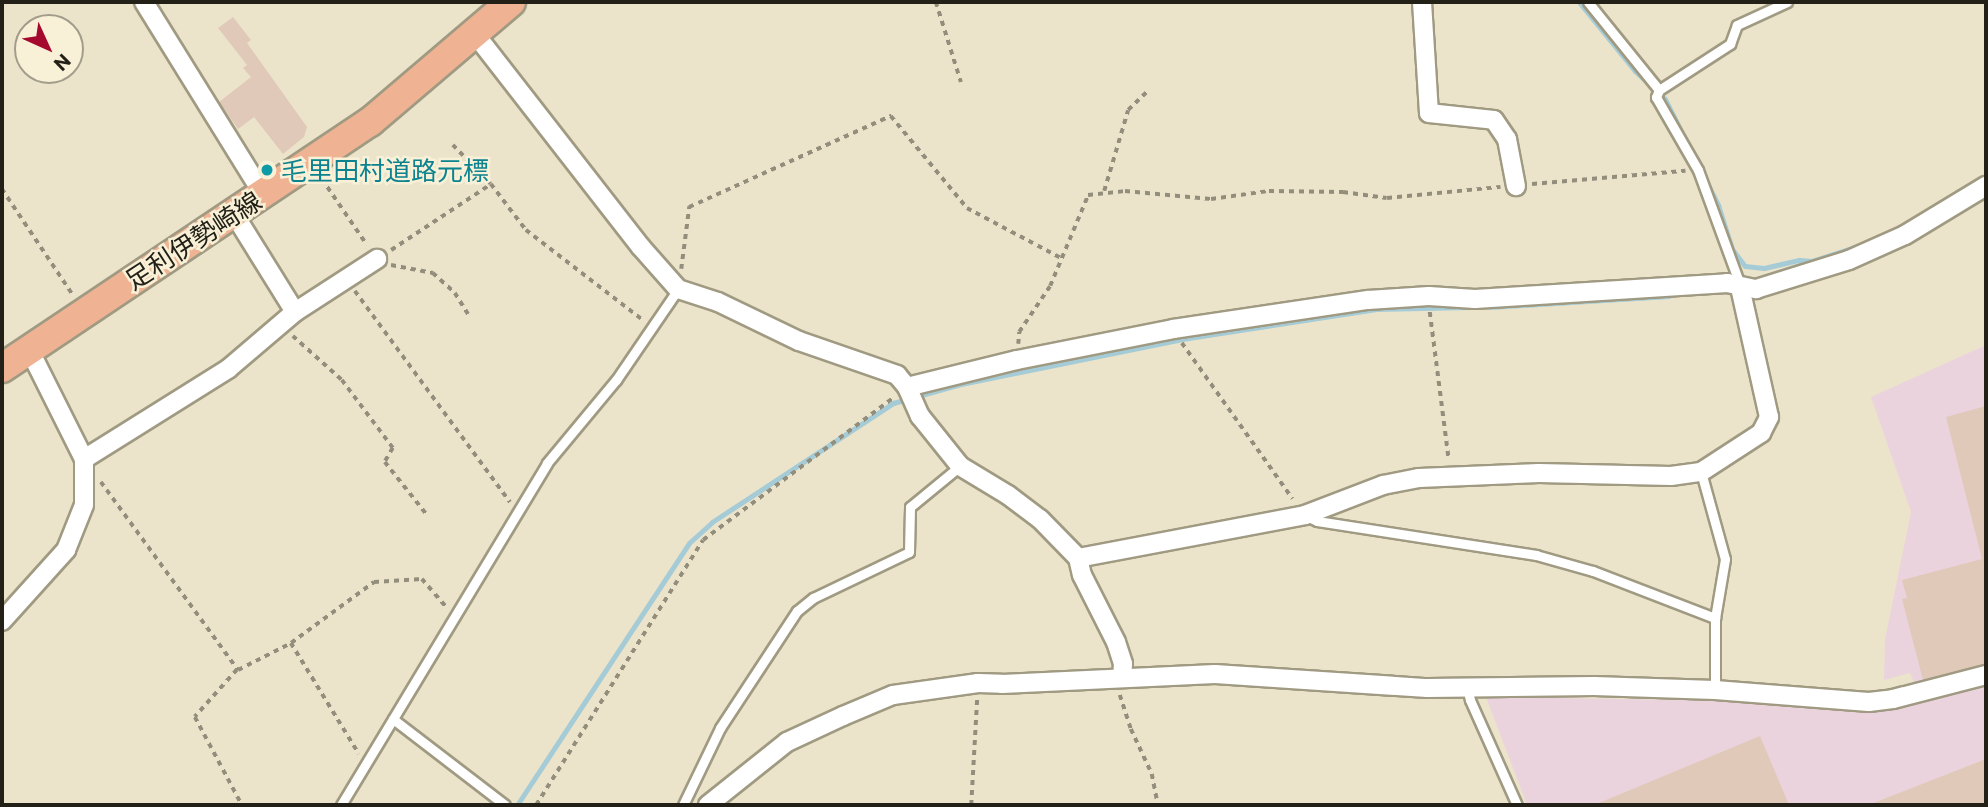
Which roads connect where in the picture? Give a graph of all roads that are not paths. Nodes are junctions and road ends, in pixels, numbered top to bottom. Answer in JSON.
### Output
{"nodes":[{"id":1,"x":144,"y":2,"type":"edge"},
{"id":2,"x":1422,"y":2,"type":"edge"},
{"id":3,"x":1588,"y":2,"type":"edge"},
{"id":4,"x":1787,"y":2,"type":"edge"},
{"id":5,"x":500,"y":6,"type":"edge"},
{"id":6,"x":475,"y":34,"type":"junction"},
{"id":7,"x":1658,"y":92,"type":"junction"},
{"id":8,"x":1516,"y":186,"type":"road end"},
{"id":9,"x":1986,"y":186,"type":"edge"},
{"id":10,"x":263,"y":194,"type":"junction"},
{"id":11,"x":234,"y":214,"type":"junction"},
{"id":12,"x":377,"y":259,"type":"road end"},
{"id":13,"x":1740,"y":287,"type":"junction"},
{"id":14,"x":678,"y":289,"type":"junction"},
{"id":15,"x":295,"y":312,"type":"junction"},
{"id":16,"x":29,"y":349,"type":"junction"},
{"id":17,"x":2,"y":368,"type":"edge"},
{"id":18,"x":907,"y":387,"type":"junction"},
{"id":19,"x":84,"y":459,"type":"junction"},
{"id":20,"x":960,"y":466,"type":"junction"},
{"id":21,"x":1701,"y":472,"type":"junction"},
{"id":22,"x":1305,"y":515,"type":"junction"},
{"id":23,"x":1078,"y":558,"type":"junction"},
{"id":24,"x":1715,"y":618,"type":"junction"},
{"id":25,"x":2,"y":621,"type":"edge"},
{"id":26,"x":1986,"y":675,"type":"edge"},
{"id":27,"x":1122,"y":678,"type":"junction"},
{"id":28,"x":1467,"y":687,"type":"junction"},
{"id":29,"x":1715,"y":690,"type":"junction"},
{"id":30,"x":393,"y":719,"type":"junction"},
{"id":31,"x":341,"y":805,"type":"edge"},
{"id":32,"x":505,"y":805,"type":"edge"},
{"id":33,"x":683,"y":805,"type":"edge"},
{"id":34,"x":708,"y":805,"type":"edge"},
{"id":35,"x":1517,"y":805,"type":"edge"}],
"edges":[{"from":1,"to":10,"type":"street"},
{"from":2,"to":8,"type":"street"},
{"from":3,"to":7,"type":"lane"},
{"from":4,"to":7,"type":"lane"},
{"from":5,"to":6,"type":"main road","name":"足利伊勢崎線"},
{"from":6,"to":10,"type":"main road","name":"足利伊勢崎線"},
{"from":6,"to":14,"type":"street"},
{"from":7,"to":13,"type":"lane"},
{"from":9,"to":13,"type":"street"},
{"from":10,"to":11,"type":"main road","name":"足利伊勢崎線"},
{"from":11,"to":15,"type":"street"},
{"from":11,"to":16,"type":"main road","name":"足利伊勢崎線"},
{"from":12,"to":15,"type":"street"},
{"from":13,"to":18,"type":"street"},
{"from":13,"to":21,"type":"street"},
{"from":14,"to":18,"type":"street"},
{"from":14,"to":30,"type":"lane"},
{"from":15,"to":19,"type":"street"},
{"from":16,"to":17,"type":"main road","name":"足利伊勢崎線"},
{"from":16,"to":19,"type":"street"},
{"from":18,"to":20,"type":"street"},
{"from":19,"to":25,"type":"street"},
{"from":20,"to":23,"type":"street"},
{"from":20,"to":33,"type":"lane"},
{"from":21,"to":22,"type":"street"},
{"from":21,"to":24,"type":"lane"},
{"from":22,"to":23,"type":"street"},
{"from":22,"to":24,"type":"lane"},
{"from":23,"to":27,"type":"street"},
{"from":24,"to":29,"type":"lane"},
{"from":26,"to":29,"type":"street"},
{"from":27,"to":28,"type":"street"},
{"from":27,"to":34,"type":"street"},
{"from":28,"to":29,"type":"street"},
{"from":28,"to":35,"type":"lane"},
{"from":30,"to":31,"type":"lane"},
{"from":30,"to":32,"type":"lane"}]}
